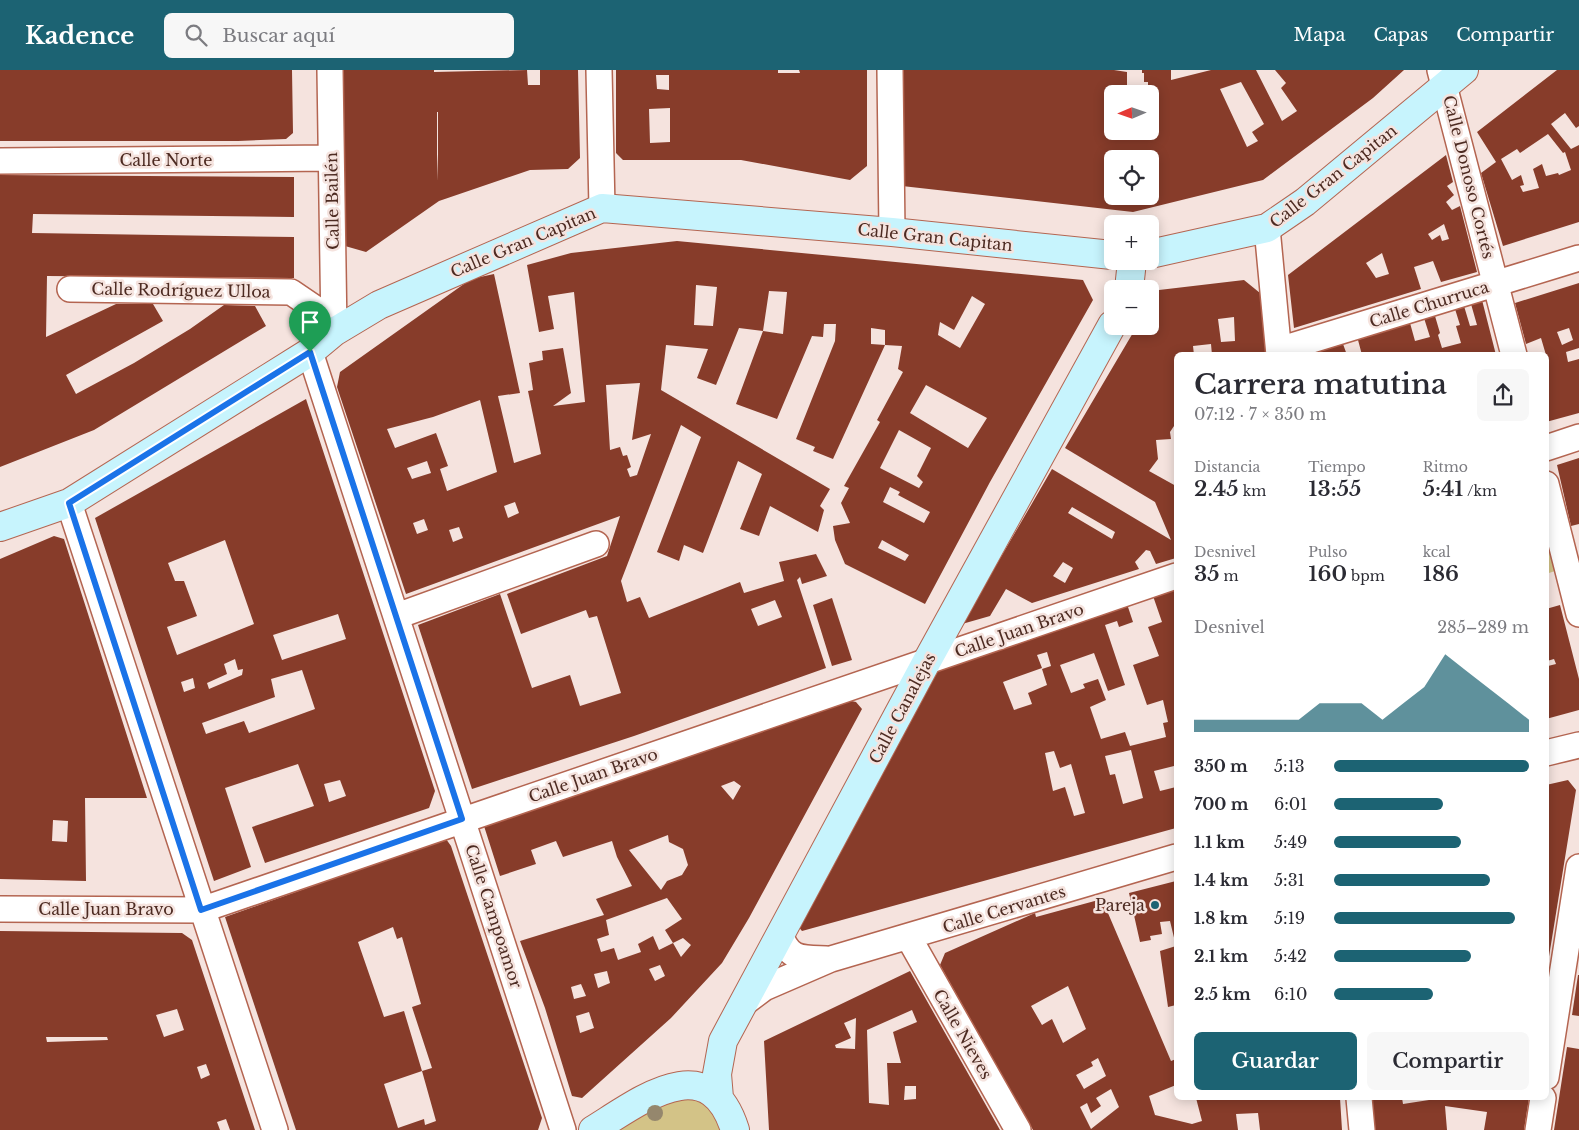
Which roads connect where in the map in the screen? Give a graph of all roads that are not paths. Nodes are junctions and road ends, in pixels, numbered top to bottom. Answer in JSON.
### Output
{"nodes":[{"id":1,"x":330,"y":70,"type":"edge"},
{"id":2,"x":599,"y":70,"type":"edge"},
{"id":3,"x":890,"y":70,"type":"edge"},
{"id":4,"x":1450,"y":75,"type":"edge"},
{"id":5,"x":331,"y":158,"type":"junction"},
{"id":6,"x":0,"y":161,"type":"edge"},
{"id":7,"x":602,"y":208,"type":"junction"},
{"id":8,"x":1267,"y":228,"type":"junction"},
{"id":9,"x":892,"y":232,"type":"junction"},
{"id":10,"x":1159,"y":252,"type":"edge"},
{"id":11,"x":1104,"y":254,"type":"edge"},
{"id":12,"x":1579,"y":258,"type":"edge"},
{"id":13,"x":1496,"y":284,"type":"junction"},
{"id":14,"x":70,"y":289,"type":"dead end"},
{"id":15,"x":334,"y":332,"type":"junction"},
{"id":16,"x":1106,"y":335,"type":"edge"},
{"id":17,"x":310,"y":352,"type":"junction"},
{"id":18,"x":1279,"y":352,"type":"edge"},
{"id":19,"x":1513,"y":352,"type":"edge"},
{"id":20,"x":1579,"y":438,"type":"edge"},
{"id":21,"x":1549,"y":447,"type":"edge"},
{"id":22,"x":1549,"y":498,"type":"edge"},
{"id":23,"x":69,"y":503,"type":"junction"},
{"id":24,"x":0,"y":528,"type":"edge"},
{"id":25,"x":596,"y":544,"type":"dead end"},
{"id":26,"x":1564,"y":568,"type":"edge"},
{"id":27,"x":1174,"y":577,"type":"edge"},
{"id":28,"x":1579,"y":614,"type":"edge"},
{"id":29,"x":397,"y":616,"type":"junction"},
{"id":30,"x":927,"y":661,"type":"junction"},
{"id":31,"x":1579,"y":744,"type":"edge"},
{"id":32,"x":1549,"y":752,"type":"edge"},
{"id":33,"x":462,"y":819,"type":"junction"},
{"id":34,"x":1174,"y":859,"type":"edge"},
{"id":35,"x":1579,"y":867,"type":"edge"},
{"id":36,"x":0,"y":909,"type":"edge"},
{"id":37,"x":201,"y":910,"type":"junction"},
{"id":38,"x":780,"y":934,"type":"junction"},
{"id":39,"x":908,"y":938,"type":"junction"},
{"id":40,"x":830,"y":959,"type":"junction"},
{"id":41,"x":744,"y":1003,"type":"junction"},
{"id":42,"x":1549,"y":1058,"type":"edge"},
{"id":43,"x":719,"y":1098,"type":"junction"},
{"id":44,"x":1359,"y":1100,"type":"edge"},
{"id":45,"x":1543,"y":1100,"type":"edge"},
{"id":46,"x":275,"y":1130,"type":"edge"},
{"id":47,"x":564,"y":1130,"type":"edge"},
{"id":48,"x":593,"y":1130,"type":"edge"},
{"id":49,"x":735,"y":1130,"type":"edge"},
{"id":50,"x":1018,"y":1130,"type":"edge"},
{"id":51,"x":1362,"y":1130,"type":"edge"},
{"id":52,"x":1538,"y":1130,"type":"edge"}],
"edges":[{"from":1,"to":5,"type":"street","name":"Calle Bailén"},
{"from":2,"to":7,"type":"street"},
{"from":3,"to":9,"type":"street"},
{"from":4,"to":8,"type":"main road","name":"Calle Gran Capitan"},
{"from":4,"to":13,"type":"street","name":"Calle Donoso Cortés"},
{"from":5,"to":6,"type":"street","name":"Calle Norte"},
{"from":5,"to":15,"type":"street","name":"Calle Bailén"},
{"from":7,"to":9,"type":"main road","name":"Calle Gran Capitan"},
{"from":7,"to":15,"type":"main road","name":"Calle Gran Capitan"},
{"from":8,"to":10,"type":"main road","name":"Calle Gran Capitan"},
{"from":8,"to":18,"type":"street"},
{"from":9,"to":11,"type":"main road","name":"Calle Gran Capitan"},
{"from":12,"to":13,"type":"street","name":"Calle Churruca"},
{"from":13,"to":18,"type":"street","name":"Calle Churruca"},
{"from":13,"to":19,"type":"street","name":"Calle Donoso Cortés"},
{"from":14,"to":15,"type":"street","name":"Calle Rodríguez Ulloa"},
{"from":15,"to":17,"type":"main road","name":"Calle Gran Capitan"},
{"from":16,"to":30,"type":"main road","name":"Calle Canalejas"},
{"from":17,"to":23,"type":"main road","name":"Calle Gran Capitan"},
{"from":17,"to":29,"type":"street","name":"Calle Campoamor"},
{"from":20,"to":21,"type":"street"},
{"from":22,"to":26,"type":"street"},
{"from":23,"to":24,"type":"main road","name":"Calle Gran Capitan"},
{"from":23,"to":37,"type":"street"},
{"from":25,"to":29,"type":"street"},
{"from":26,"to":28,"type":"street"},
{"from":27,"to":30,"type":"street","name":"Calle Juan Bravo"},
{"from":29,"to":33,"type":"street","name":"Calle Campoamor"},
{"from":30,"to":33,"type":"street","name":"Calle Juan Bravo"},
{"from":30,"to":38,"type":"main road","name":"Calle Canalejas"},
{"from":31,"to":32,"type":"street"},
{"from":33,"to":37,"type":"street","name":"Calle Juan Bravo"},
{"from":33,"to":47,"type":"street","name":"Calle Campoamor"},
{"from":34,"to":39,"type":"street","name":"Calle Cervantes"},
{"from":35,"to":42,"type":"street"},
{"from":36,"to":37,"type":"street","name":"Calle Juan Bravo"},
{"from":37,"to":46,"type":"street"},
{"from":38,"to":40,"type":"street","name":"Calle Cervantes"},
{"from":38,"to":41,"type":"main road","name":"Calle Canalejas"},
{"from":39,"to":40,"type":"street","name":"Calle Cervantes"},
{"from":39,"to":50,"type":"street","name":"Calle Nieves"},
{"from":40,"to":41,"type":"street","name":"Calle Cervantes"},
{"from":41,"to":43,"type":"main road","name":"Calle Canalejas"},
{"from":43,"to":48,"type":"main road"},
{"from":43,"to":49,"type":"main road"},
{"from":44,"to":51,"type":"street"},
{"from":45,"to":52,"type":"street"}]}
